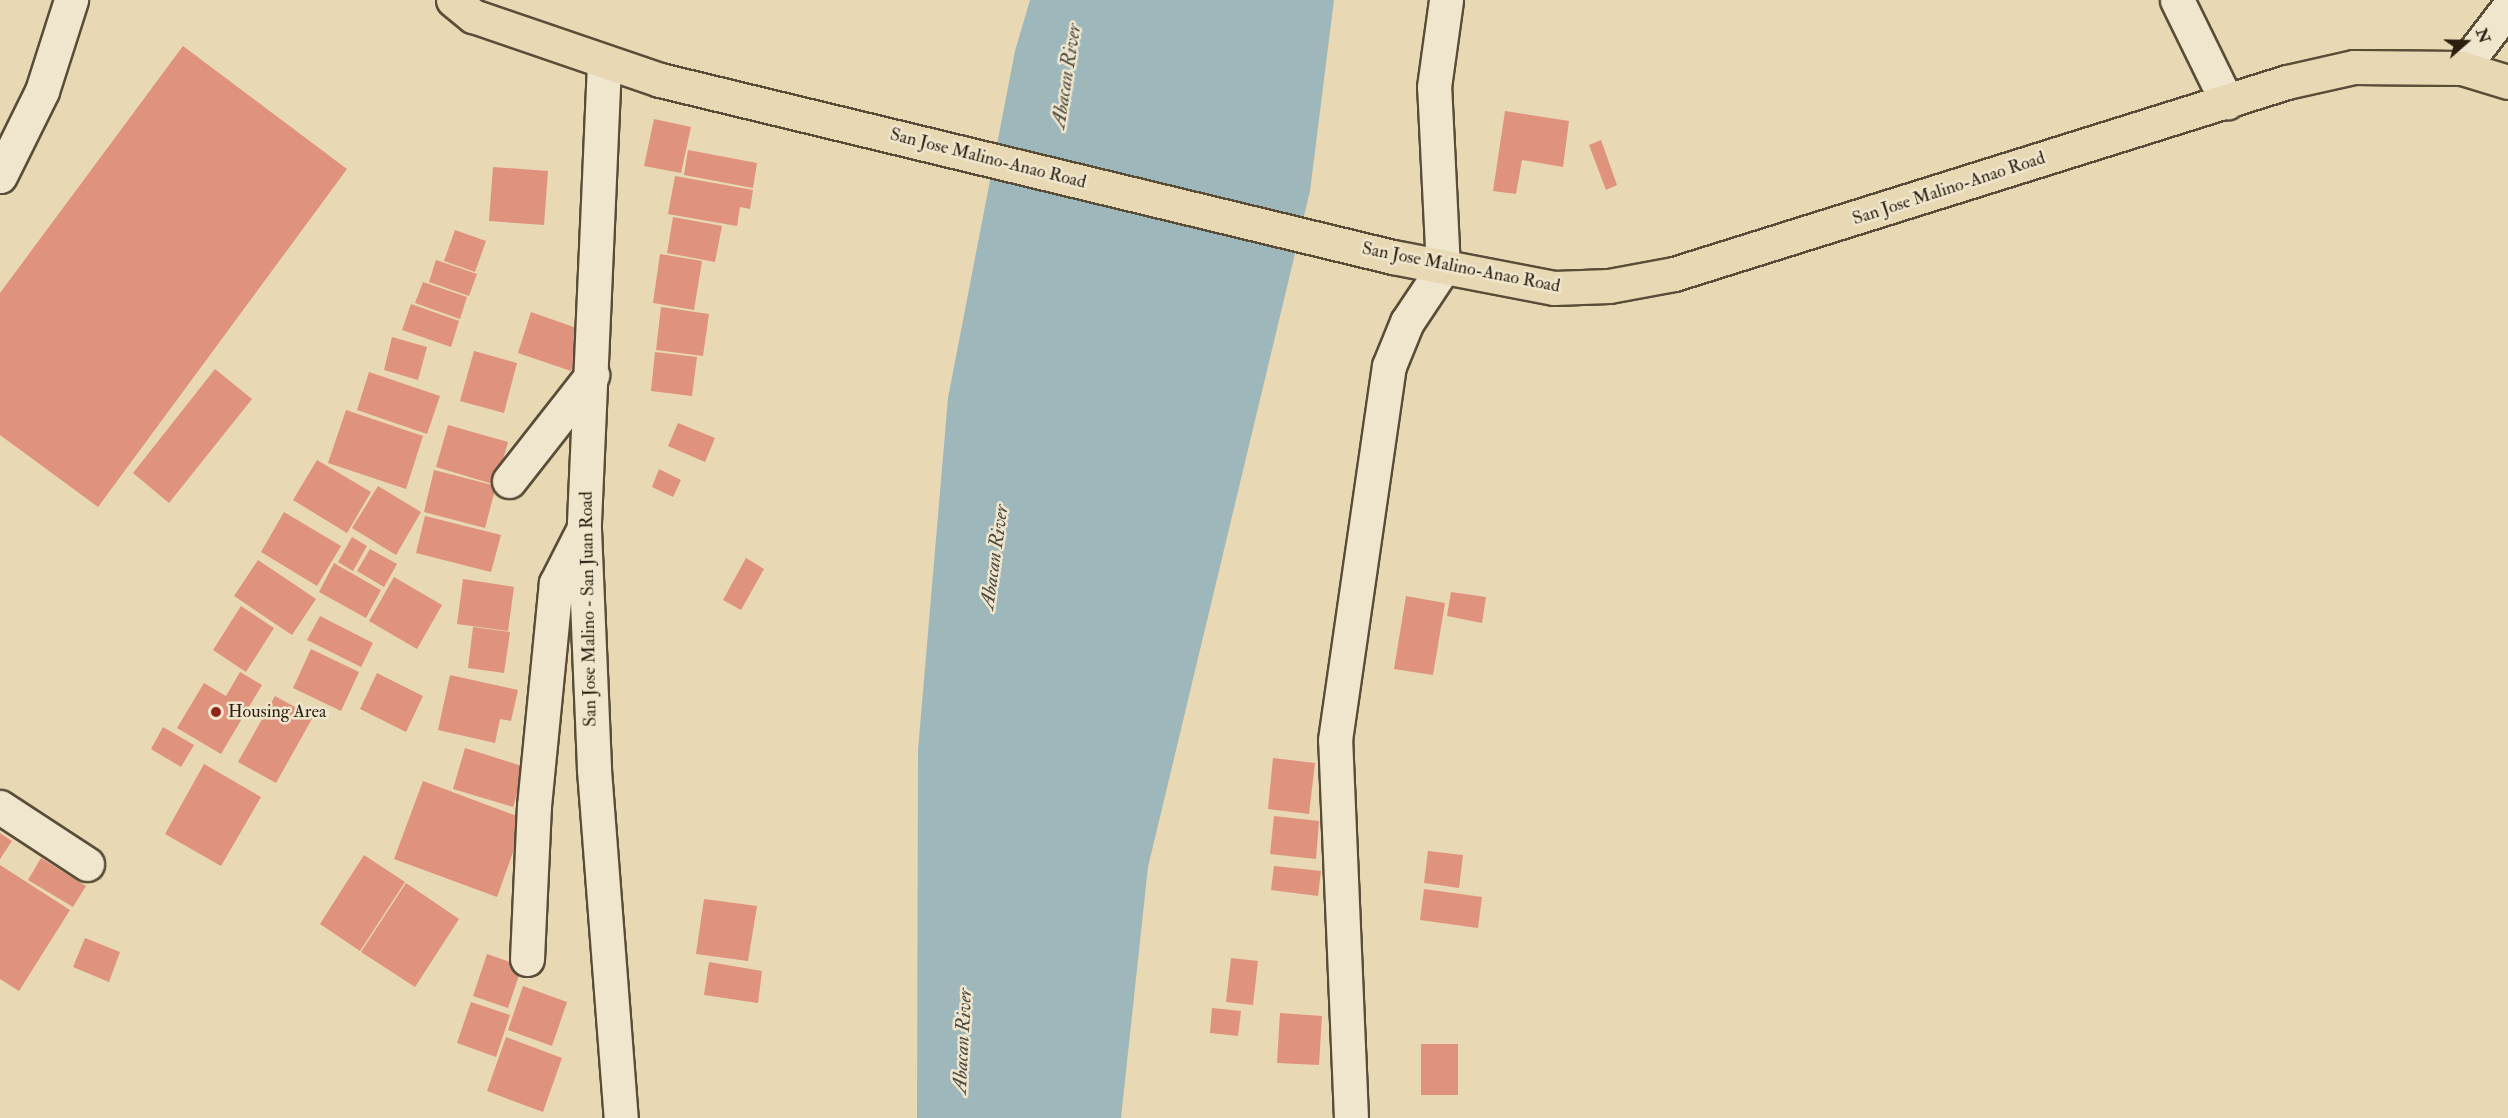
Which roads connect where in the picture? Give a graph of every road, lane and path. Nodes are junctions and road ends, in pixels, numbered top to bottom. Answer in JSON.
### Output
{"nodes":[{"id":1,"x":71,"y":0,"type":"edge"},
{"id":2,"x":453,"y":0,"type":"edge"},
{"id":3,"x":1446,"y":0,"type":"edge"},
{"id":4,"x":2177,"y":0,"type":"edge"},
{"id":5,"x":2508,"y":8,"type":"edge"},
{"id":6,"x":604,"y":64,"type":"junction"},
{"id":7,"x":2462,"y":68,"type":"junction"},
{"id":8,"x":2508,"y":82,"type":"edge"},
{"id":9,"x":2227,"y":102,"type":"junction"},
{"id":10,"x":0,"y":176,"type":"edge"},
{"id":11,"x":1443,"y":268,"type":"junction"},
{"id":12,"x":592,"y":375,"type":"junction"},
{"id":13,"x":509,"y":481,"type":"dead end"},
{"id":14,"x":584,"y":529,"type":"junction"},
{"id":15,"x":0,"y":807,"type":"edge"},
{"id":16,"x":87,"y":864,"type":"dead end"},
{"id":17,"x":527,"y":959,"type":"dead end"},
{"id":18,"x":621,"y":1118,"type":"edge"},
{"id":19,"x":1351,"y":1118,"type":"edge"}],
"edges":[{"from":1,"to":10,"type":"street"},
{"from":2,"to":6,"type":"main road","name":"San Jose Malino-Anao Road"},
{"from":3,"to":11,"type":"street"},
{"from":4,"to":9,"type":"street"},
{"from":5,"to":7,"type":"street"},
{"from":6,"to":11,"type":"main road","name":"San Jose Malino-Anao Road"},
{"from":6,"to":12,"type":"street","name":"San Jose Malino - San Juan Road"},
{"from":7,"to":8,"type":"main road","name":"San Jose Malino-Anao Road"},
{"from":7,"to":9,"type":"main road","name":"San Jose Malino-Anao Road"},
{"from":9,"to":11,"type":"main road","name":"San Jose Malino-Anao Road"},
{"from":11,"to":19,"type":"street"},
{"from":12,"to":13,"type":"street"},
{"from":12,"to":14,"type":"street","name":"San Jose Malino - San Juan Road"},
{"from":14,"to":17,"type":"street"},
{"from":14,"to":18,"type":"street","name":"San Jose Malino - San Juan Road"},
{"from":15,"to":16,"type":"street"}]}
